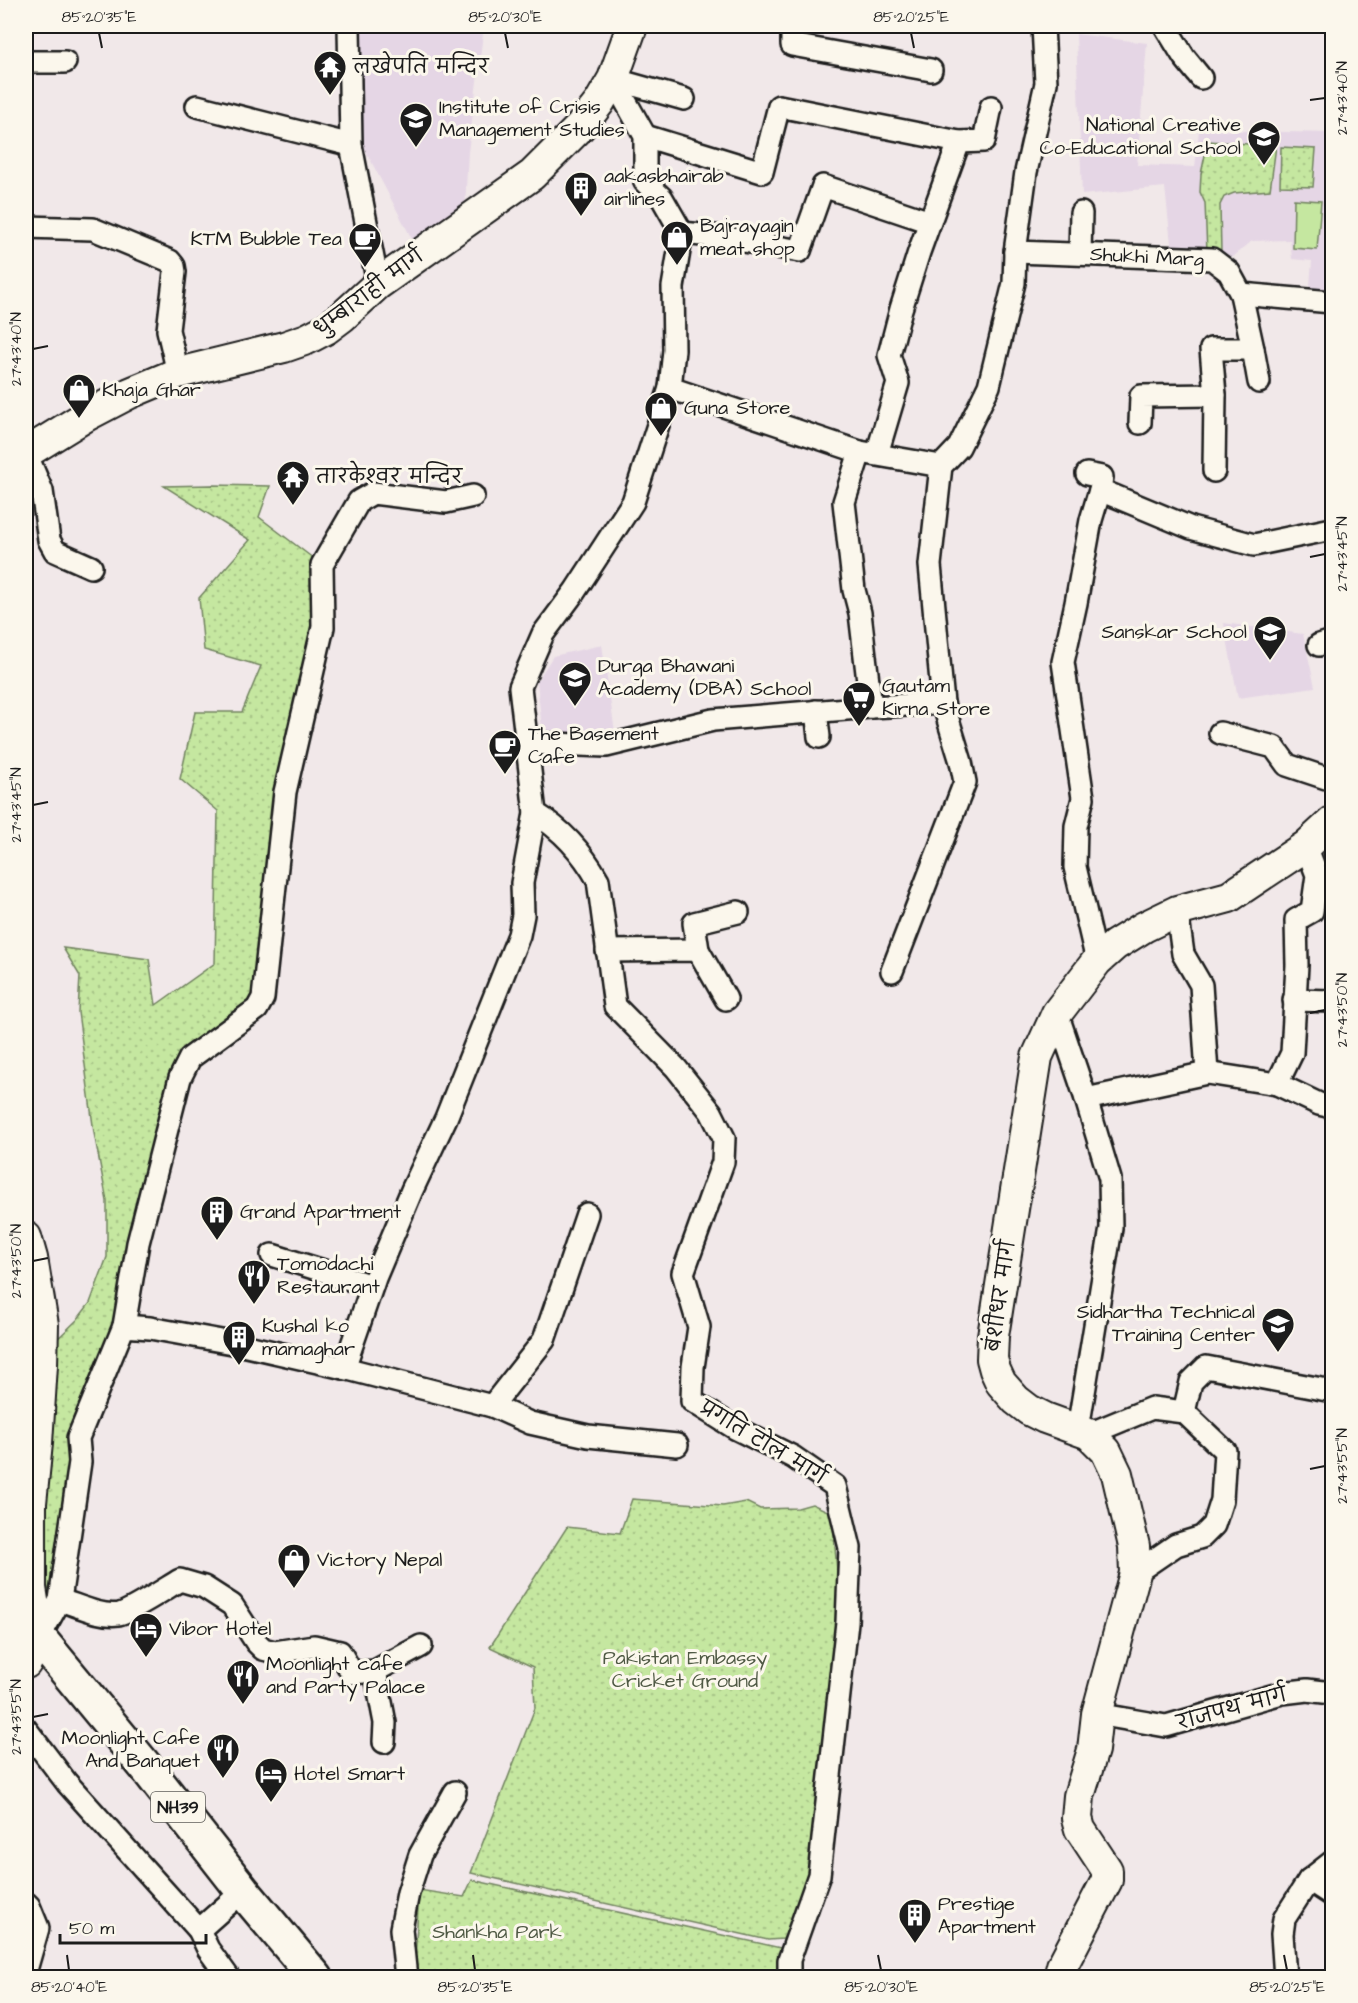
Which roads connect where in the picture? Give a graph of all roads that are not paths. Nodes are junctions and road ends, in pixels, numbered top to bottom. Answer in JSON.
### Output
{"nodes":[{"id":1,"x":349,"y":26,"type":"edge"},
{"id":2,"x":632,"y":26,"type":"edge"},
{"id":3,"x":792,"y":26,"type":"edge"},
{"id":4,"x":1043,"y":26,"type":"edge"},
{"id":5,"x":1165,"y":26,"type":"edge"},
{"id":6,"x":26,"y":62,"type":"edge"},
{"id":7,"x":65,"y":62,"type":"dead end"},
{"id":8,"x":931,"y":70,"type":"dead end"},
{"id":9,"x":1201,"y":78,"type":"dead end"},
{"id":10,"x":613,"y":79,"type":"junction"},
{"id":11,"x":684,"y":99,"type":"dead end"},
{"id":12,"x":197,"y":106,"type":"dead end"},
{"id":13,"x":991,"y":107,"type":"dead end"},
{"id":14,"x":645,"y":136,"type":"junction"},
{"id":15,"x":959,"y":142,"type":"junction"},
{"id":16,"x":351,"y":145,"type":"junction"},
{"id":17,"x":1081,"y":213,"type":"dead end"},
{"id":18,"x":930,"y":222,"type":"junction"},
{"id":19,"x":26,"y":227,"type":"edge"},
{"id":20,"x":682,"y":233,"type":"junction"},
{"id":21,"x":1015,"y":252,"type":"junction"},
{"id":22,"x":1080,"y":253,"type":"junction"},
{"id":23,"x":378,"y":284,"type":"junction"},
{"id":24,"x":1241,"y":294,"type":"junction"},
{"id":25,"x":1332,"y":302,"type":"edge"},
{"id":26,"x":1253,"y":349,"type":"junction"},
{"id":27,"x":178,"y":373,"type":"junction"},
{"id":28,"x":1259,"y":382,"type":"dead end"},
{"id":29,"x":670,"y":388,"type":"junction"},
{"id":30,"x":1215,"y":395,"type":"junction"},
{"id":31,"x":1140,"y":423,"type":"dead end"},
{"id":32,"x":26,"y":453,"type":"edge"},
{"id":33,"x":868,"y":453,"type":"junction"},
{"id":34,"x":941,"y":466,"type":"junction"},
{"id":35,"x":1214,"y":471,"type":"dead end"},
{"id":36,"x":473,"y":496,"type":"dead end"},
{"id":37,"x":1332,"y":529,"type":"edge"},
{"id":38,"x":91,"y":567,"type":"dead end"},
{"id":39,"x":943,"y":703,"type":"junction"},
{"id":40,"x":871,"y":707,"type":"junction"},
{"id":41,"x":816,"y":711,"type":"junction"},
{"id":42,"x":1220,"y":733,"type":"dead end"},
{"id":43,"x":819,"y":737,"type":"dead end"},
{"id":44,"x":526,"y":743,"type":"junction"},
{"id":45,"x":1332,"y":780,"type":"edge"},
{"id":46,"x":535,"y":813,"type":"junction"},
{"id":47,"x":1332,"y":822,"type":"edge"},
{"id":48,"x":1306,"y":846,"type":"junction"},
{"id":49,"x":1176,"y":911,"type":"junction"},
{"id":50,"x":738,"y":912,"type":"dead end"},
{"id":51,"x":698,"y":950,"type":"junction"},
{"id":52,"x":607,"y":951,"type":"junction"},
{"id":53,"x":1096,"y":961,"type":"junction"},
{"id":54,"x":892,"y":971,"type":"dead end"},
{"id":55,"x":726,"y":999,"type":"dead end"},
{"id":56,"x":1294,"y":1000,"type":"junction"},
{"id":57,"x":1332,"y":1001,"type":"edge"},
{"id":58,"x":1057,"y":1013,"type":"junction"},
{"id":59,"x":1207,"y":1073,"type":"junction"},
{"id":60,"x":1277,"y":1084,"type":"junction"},
{"id":61,"x":1086,"y":1098,"type":"junction"},
{"id":62,"x":1332,"y":1107,"type":"edge"},
{"id":63,"x":587,"y":1214,"type":"dead end"},
{"id":64,"x":26,"y":1237,"type":"edge"},
{"id":65,"x":272,"y":1255,"type":"dead end"},
{"id":66,"x":372,"y":1286,"type":"junction"},
{"id":67,"x":124,"y":1326,"type":"junction"},
{"id":68,"x":344,"y":1368,"type":"junction"},
{"id":69,"x":1332,"y":1391,"type":"edge"},
{"id":70,"x":492,"y":1406,"type":"junction"},
{"id":71,"x":1184,"y":1412,"type":"junction"},
{"id":72,"x":1084,"y":1432,"type":"junction"},
{"id":73,"x":677,"y":1445,"type":"dead end"},
{"id":74,"x":1135,"y":1574,"type":"junction"},
{"id":75,"x":60,"y":1600,"type":"junction"},
{"id":76,"x":30,"y":1642,"type":"edge"},
{"id":77,"x":421,"y":1646,"type":"dead end"},
{"id":78,"x":375,"y":1671,"type":"junction"},
{"id":79,"x":1332,"y":1693,"type":"edge"},
{"id":80,"x":1097,"y":1714,"type":"junction"},
{"id":81,"x":26,"y":1729,"type":"edge"},
{"id":82,"x":384,"y":1742,"type":"dead end"},
{"id":83,"x":455,"y":1792,"type":"dead end"},
{"id":84,"x":1332,"y":1862,"type":"edge"},
{"id":85,"x":1309,"y":1880,"type":"junction"},
{"id":86,"x":243,"y":1891,"type":"junction"},
{"id":87,"x":1332,"y":1895,"type":"edge"},
{"id":88,"x":26,"y":1903,"type":"edge"},
{"id":89,"x":199,"y":1930,"type":"junction"},
{"id":90,"x":26,"y":1974,"type":"edge"},
{"id":91,"x":229,"y":1977,"type":"edge"},
{"id":92,"x":316,"y":1977,"type":"edge"},
{"id":93,"x":406,"y":1977,"type":"edge"},
{"id":94,"x":789,"y":1977,"type":"edge"},
{"id":95,"x":1059,"y":1977,"type":"edge"},
{"id":96,"x":1285,"y":1977,"type":"edge"}],
"edges":[{"from":1,"to":16,"type":"street"},
{"from":2,"to":10,"type":"main road","name":"धुम्बाराही मार्ग"},
{"from":3,"to":8,"type":"street"},
{"from":4,"to":21,"type":"street"},
{"from":5,"to":9,"type":"street"},
{"from":6,"to":7,"type":"street"},
{"from":10,"to":11,"type":"street"},
{"from":10,"to":14,"type":"street"},
{"from":10,"to":23,"type":"main road","name":"धुम्बाराही मार्ग"},
{"from":12,"to":16,"type":"street"},
{"from":13,"to":15,"type":"street"},
{"from":14,"to":15,"type":"street"},
{"from":14,"to":20,"type":"street"},
{"from":15,"to":18,"type":"street"},
{"from":16,"to":23,"type":"street"},
{"from":17,"to":22,"type":"street"},
{"from":18,"to":20,"type":"street"},
{"from":18,"to":33,"type":"street"},
{"from":19,"to":27,"type":"street"},
{"from":20,"to":29,"type":"street"},
{"from":21,"to":22,"type":"street","name":"Shukhi Marg"},
{"from":21,"to":34,"type":"street"},
{"from":22,"to":24,"type":"street","name":"Shukhi Marg"},
{"from":23,"to":27,"type":"main road","name":"धुम्बाराही मार्ग"},
{"from":24,"to":25,"type":"street"},
{"from":24,"to":26,"type":"street"},
{"from":26,"to":28,"type":"street"},
{"from":26,"to":30,"type":"street"},
{"from":27,"to":32,"type":"main road","name":"धुम्बाराही मार्ग"},
{"from":29,"to":33,"type":"street"},
{"from":29,"to":44,"type":"street"},
{"from":30,"to":31,"type":"street"},
{"from":30,"to":35,"type":"street"},
{"from":32,"to":38,"type":"street"},
{"from":33,"to":34,"type":"street"},
{"from":33,"to":40,"type":"street"},
{"from":34,"to":39,"type":"street"},
{"from":36,"to":67,"type":"street"},
{"from":37,"to":53,"type":"street"},
{"from":39,"to":40,"type":"street"},
{"from":39,"to":54,"type":"street"},
{"from":40,"to":41,"type":"street"},
{"from":41,"to":43,"type":"street"},
{"from":41,"to":44,"type":"street"},
{"from":42,"to":45,"type":"street"},
{"from":44,"to":46,"type":"street"},
{"from":46,"to":52,"type":"street","name":"प्रगति टोल मार्ग"},
{"from":46,"to":66,"type":"street"},
{"from":47,"to":48,"type":"main road","name":"बंशीधर मार्ग"},
{"from":48,"to":49,"type":"main road","name":"बंशीधर मार्ग"},
{"from":48,"to":56,"type":"street"},
{"from":49,"to":53,"type":"main road","name":"बंशीधर मार्ग"},
{"from":49,"to":59,"type":"street"},
{"from":50,"to":51,"type":"street"},
{"from":51,"to":52,"type":"street"},
{"from":51,"to":55,"type":"street"},
{"from":52,"to":94,"type":"street","name":"प्रगति टोल मार्ग"},
{"from":53,"to":58,"type":"main road","name":"बंशीधर मार्ग"},
{"from":56,"to":57,"type":"street"},
{"from":56,"to":60,"type":"street"},
{"from":58,"to":61,"type":"street"},
{"from":58,"to":72,"type":"main road","name":"बंशीधर मार्ग"},
{"from":59,"to":60,"type":"street"},
{"from":59,"to":61,"type":"street"},
{"from":60,"to":62,"type":"street"},
{"from":61,"to":72,"type":"street"},
{"from":63,"to":70,"type":"street"},
{"from":64,"to":76,"type":"main road"},
{"from":65,"to":66,"type":"street"},
{"from":66,"to":68,"type":"street"},
{"from":67,"to":68,"type":"street"},
{"from":67,"to":75,"type":"street"},
{"from":68,"to":70,"type":"street"},
{"from":69,"to":71,"type":"street"},
{"from":70,"to":73,"type":"street"},
{"from":71,"to":72,"type":"street"},
{"from":71,"to":74,"type":"street"},
{"from":72,"to":74,"type":"main road"},
{"from":74,"to":80,"type":"main road"},
{"from":75,"to":76,"type":"street"},
{"from":75,"to":78,"type":"street"},
{"from":76,"to":86,"type":"highway","number":"NH39"},
{"from":77,"to":78,"type":"street"},
{"from":78,"to":82,"type":"street"},
{"from":79,"to":80,"type":"street","name":"राजपथ मार्ग"},
{"from":80,"to":95,"type":"main road"},
{"from":81,"to":89,"type":"street"},
{"from":83,"to":93,"type":"street"},
{"from":84,"to":85,"type":"street"},
{"from":85,"to":87,"type":"street"},
{"from":85,"to":96,"type":"street"},
{"from":86,"to":89,"type":"street"},
{"from":86,"to":92,"type":"highway","number":"NH39"},
{"from":88,"to":90,"type":"street"},
{"from":89,"to":91,"type":"street"}]}
